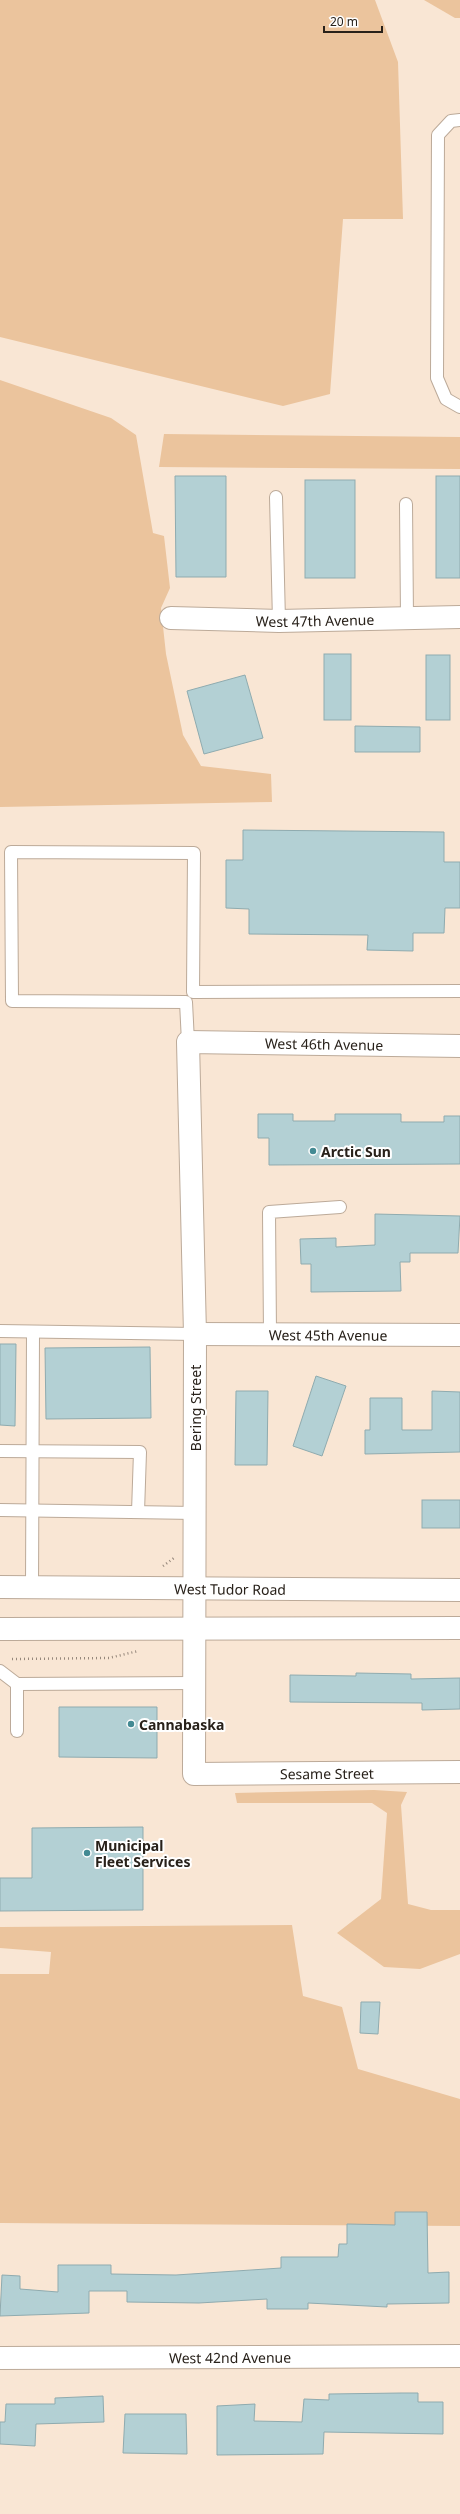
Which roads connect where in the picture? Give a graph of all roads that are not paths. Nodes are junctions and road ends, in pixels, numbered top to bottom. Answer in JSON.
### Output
{"nodes":[{"id":1,"x":460,"y":120,"type":"edge"},
{"id":2,"x":460,"y":407,"type":"edge"},
{"id":3,"x":276,"y":498,"type":"dead end"},
{"id":4,"x":406,"y":504,"type":"dead end"},
{"id":5,"x":171,"y":618,"type":"dead end"},
{"id":6,"x":407,"y":618,"type":"junction"},
{"id":7,"x":460,"y":618,"type":"edge"},
{"id":8,"x":279,"y":621,"type":"junction"},
{"id":9,"x":460,"y":991,"type":"edge"},
{"id":10,"x":190,"y":997,"type":"junction"},
{"id":11,"x":188,"y":1042,"type":"junction"},
{"id":12,"x":460,"y":1046,"type":"edge"},
{"id":13,"x":340,"y":1207,"type":"dead end"},
{"id":14,"x":0,"y":1331,"type":"edge"},
{"id":15,"x":33,"y":1332,"type":"junction"},
{"id":16,"x":196,"y":1334,"type":"junction"},
{"id":17,"x":270,"y":1334,"type":"junction"},
{"id":18,"x":460,"y":1335,"type":"edge"},
{"id":19,"x":0,"y":1451,"type":"edge"},
{"id":20,"x":34,"y":1451,"type":"junction"},
{"id":21,"x":0,"y":1510,"type":"edge"},
{"id":22,"x":34,"y":1511,"type":"junction"},
{"id":23,"x":138,"y":1512,"type":"junction"},
{"id":24,"x":196,"y":1513,"type":"junction"},
{"id":25,"x":0,"y":1587,"type":"edge"},
{"id":26,"x":32,"y":1587,"type":"junction"},
{"id":27,"x":196,"y":1589,"type":"junction"},
{"id":28,"x":460,"y":1590,"type":"edge"},
{"id":29,"x":460,"y":1628,"type":"edge"},
{"id":30,"x":0,"y":1629,"type":"edge"},
{"id":31,"x":195,"y":1629,"type":"junction"},
{"id":32,"x":0,"y":1671,"type":"edge"},
{"id":33,"x":17,"y":1684,"type":"junction"},
{"id":34,"x":195,"y":1684,"type":"junction"},
{"id":35,"x":17,"y":1731,"type":"dead end"},
{"id":36,"x":460,"y":1772,"type":"edge"},
{"id":37,"x":194,"y":1774,"type":"joint"},
{"id":38,"x":460,"y":2356,"type":"edge"},
{"id":39,"x":0,"y":2358,"type":"edge"}],
"edges":[{"from":1,"to":2,"type":"lane"},
{"from":3,"to":8,"type":"lane"},
{"from":4,"to":6,"type":"lane"},
{"from":5,"to":8,"type":"street","name":"West 47th Avenue"},
{"from":6,"to":7,"type":"street","name":"West 47th Avenue"},
{"from":6,"to":8,"type":"street","name":"West 47th Avenue"},
{"from":9,"to":10,"type":"lane"},
{"from":10,"to":10,"type":"lane"},
{"from":10,"to":11,"type":"lane"},
{"from":11,"to":12,"type":"street","name":"West 46th Avenue"},
{"from":11,"to":16,"type":"street","name":"Bering Street"},
{"from":13,"to":17,"type":"lane"},
{"from":14,"to":15,"type":"lane"},
{"from":15,"to":16,"type":"lane"},
{"from":15,"to":20,"type":"lane"},
{"from":16,"to":17,"type":"street","name":"West 45th Avenue"},
{"from":16,"to":24,"type":"street","name":"Bering Street"},
{"from":17,"to":18,"type":"street","name":"West 45th Avenue"},
{"from":19,"to":20,"type":"lane"},
{"from":20,"to":22,"type":"lane"},
{"from":20,"to":23,"type":"lane"},
{"from":21,"to":22,"type":"lane"},
{"from":22,"to":23,"type":"lane"},
{"from":22,"to":26,"type":"lane"},
{"from":23,"to":24,"type":"lane"},
{"from":24,"to":27,"type":"street","name":"Bering Street"},
{"from":25,"to":26,"type":"street","name":"West Tudor Road"},
{"from":26,"to":27,"type":"street","name":"West Tudor Road"},
{"from":27,"to":28,"type":"street","name":"West Tudor Road"},
{"from":27,"to":31,"type":"street","name":"Bering Street"},
{"from":29,"to":31,"type":"street"},
{"from":30,"to":31,"type":"street"},
{"from":31,"to":34,"type":"street","name":"Bering Street"},
{"from":32,"to":33,"type":"lane"},
{"from":33,"to":34,"type":"lane"},
{"from":33,"to":35,"type":"lane"},
{"from":34,"to":37,"type":"street","name":"Bering Street"},
{"from":36,"to":37,"type":"street","name":"Sesame Street"},
{"from":38,"to":39,"type":"street","name":"West 42nd Avenue"}]}
